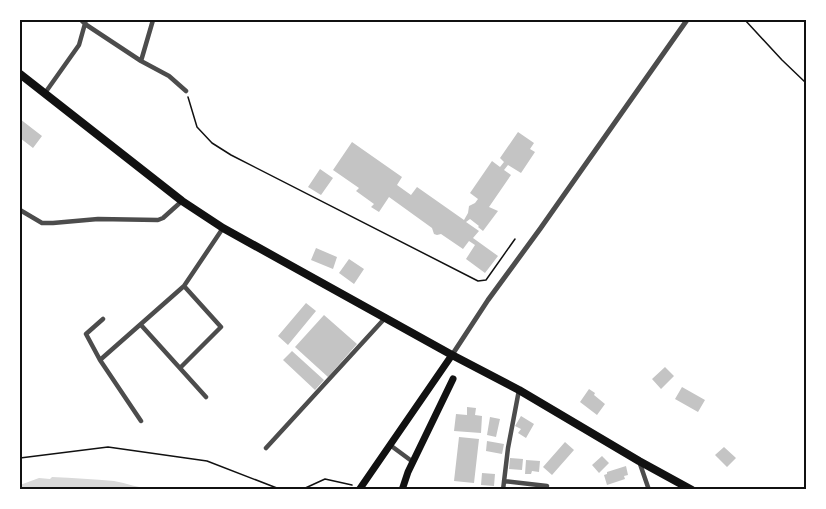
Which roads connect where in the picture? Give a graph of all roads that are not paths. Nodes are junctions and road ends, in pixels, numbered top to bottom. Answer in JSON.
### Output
{"nodes":[{"id":1,"x":153,"y":20,"type":"edge"},
{"id":2,"x":687,"y":20,"type":"edge"},
{"id":3,"x":84,"y":21,"type":"edge"},
{"id":4,"x":141,"y":61,"type":"junction"},
{"id":5,"x":20,"y":74,"type":"edge"},
{"id":6,"x":186,"y":91,"type":"road end"},
{"id":7,"x":45,"y":93,"type":"junction"},
{"id":8,"x":182,"y":201,"type":"junction"},
{"id":9,"x":20,"y":210,"type":"edge"},
{"id":10,"x":223,"y":228,"type":"junction"},
{"id":11,"x":184,"y":286,"type":"junction"},
{"id":12,"x":386,"y":317,"type":"junction"},
{"id":13,"x":103,"y":319,"type":"dead end"},
{"id":14,"x":141,"y":325,"type":"junction"},
{"id":15,"x":452,"y":355,"type":"junction"},
{"id":16,"x":100,"y":360,"type":"junction"},
{"id":17,"x":180,"y":368,"type":"junction"},
{"id":18,"x":453,"y":380,"type":"dead end"},
{"id":19,"x":519,"y":390,"type":"junction"},
{"id":20,"x":206,"y":397,"type":"dead end"},
{"id":21,"x":141,"y":422,"type":"dead end"},
{"id":22,"x":390,"y":445,"type":"junction"},
{"id":23,"x":266,"y":448,"type":"dead end"},
{"id":24,"x":639,"y":461,"type":"junction"},
{"id":25,"x":413,"y":462,"type":"junction"},
{"id":26,"x":504,"y":481,"type":"junction"},
{"id":27,"x":547,"y":486,"type":"dead end"},
{"id":28,"x":359,"y":488,"type":"edge"},
{"id":29,"x":402,"y":489,"type":"edge"},
{"id":30,"x":503,"y":489,"type":"edge"},
{"id":31,"x":649,"y":489,"type":"edge"},
{"id":32,"x":692,"y":489,"type":"edge"}],
"edges":[{"from":1,"to":4,"type":"street"},
{"from":2,"to":15,"type":"street"},
{"from":3,"to":4,"type":"street"},
{"from":3,"to":7,"type":"street"},
{"from":4,"to":6,"type":"street"},
{"from":5,"to":7,"type":"highway"},
{"from":7,"to":8,"type":"highway"},
{"from":8,"to":9,"type":"street"},
{"from":8,"to":10,"type":"highway"},
{"from":10,"to":11,"type":"street"},
{"from":10,"to":12,"type":"highway"},
{"from":11,"to":14,"type":"street"},
{"from":11,"to":17,"type":"street"},
{"from":12,"to":15,"type":"highway"},
{"from":12,"to":23,"type":"street"},
{"from":13,"to":16,"type":"street"},
{"from":14,"to":16,"type":"street"},
{"from":14,"to":17,"type":"street"},
{"from":15,"to":19,"type":"highway"},
{"from":15,"to":22,"type":"main road"},
{"from":16,"to":21,"type":"street"},
{"from":17,"to":20,"type":"street"},
{"from":18,"to":25,"type":"main road"},
{"from":19,"to":24,"type":"highway"},
{"from":19,"to":26,"type":"street"},
{"from":22,"to":25,"type":"street"},
{"from":22,"to":28,"type":"main road"},
{"from":24,"to":31,"type":"street"},
{"from":24,"to":32,"type":"highway"},
{"from":25,"to":29,"type":"main road"},
{"from":26,"to":27,"type":"street"},
{"from":26,"to":30,"type":"street"}]}
